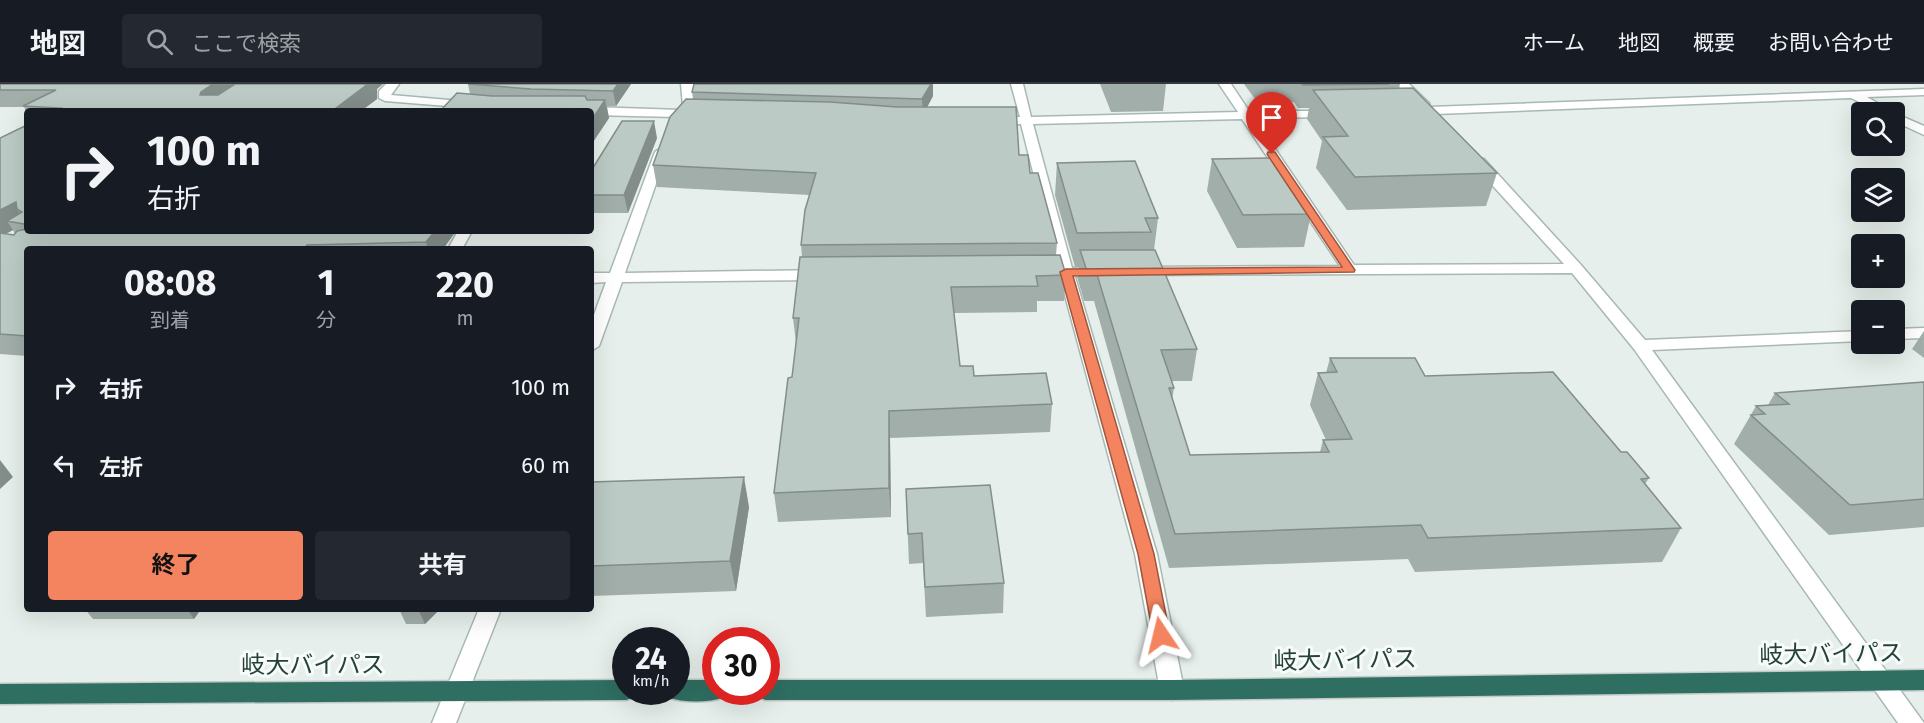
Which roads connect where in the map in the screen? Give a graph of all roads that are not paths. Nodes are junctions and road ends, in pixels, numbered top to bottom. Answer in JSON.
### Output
{"nodes":[{"id":1,"x":393,"y":84,"type":"edge"},
{"id":2,"x":687,"y":84,"type":"edge"},
{"id":3,"x":1017,"y":84,"type":"edge"},
{"id":4,"x":1225,"y":84,"type":"edge"},
{"id":5,"x":1402,"y":84,"type":"edge"},
{"id":6,"x":1832,"y":84,"type":"edge"},
{"id":7,"x":1924,"y":92,"type":"edge"},
{"id":8,"x":1854,"y":95,"type":"junction"},
{"id":9,"x":1868,"y":102,"type":"edge"},
{"id":10,"x":485,"y":106,"type":"edge"},
{"id":11,"x":594,"y":111,"type":"edge"},
{"id":12,"x":1432,"y":111,"type":"junction"},
{"id":13,"x":1397,"y":112,"type":"edge"},
{"id":14,"x":1350,"y":113,"type":"edge"},
{"id":15,"x":686,"y":114,"type":"junction"},
{"id":16,"x":708,"y":114,"type":"edge"},
{"id":17,"x":1246,"y":115,"type":"junction"},
{"id":18,"x":1026,"y":120,"type":"junction"},
{"id":19,"x":979,"y":121,"type":"edge"},
{"id":20,"x":1905,"y":122,"type":"edge"},
{"id":21,"x":1447,"y":126,"type":"edge"},
{"id":22,"x":1924,"y":131,"type":"edge"},
{"id":23,"x":1471,"y":153,"type":"edge"},
{"id":24,"x":1576,"y":268,"type":"junction"},
{"id":25,"x":1350,"y":270,"type":"junction"},
{"id":26,"x":1066,"y":272,"type":"junction"},
{"id":27,"x":1030,"y":273,"type":"edge"},
{"id":28,"x":841,"y":275,"type":"edge"},
{"id":29,"x":594,"y":278,"type":"edge"},
{"id":30,"x":617,"y":278,"type":"junction"},
{"id":31,"x":1924,"y":333,"type":"edge"},
{"id":32,"x":1905,"y":334,"type":"edge"},
{"id":33,"x":1851,"y":337,"type":"edge"},
{"id":34,"x":594,"y":338,"type":"edge"},
{"id":35,"x":1640,"y":345,"type":"junction"},
{"id":36,"x":489,"y":612,"type":"edge"},
{"id":37,"x":1882,"y":680,"type":"junction"},
{"id":38,"x":1924,"y":680,"type":"edge"},
{"id":39,"x":458,"y":690,"type":"junction"},
{"id":40,"x":612,"y":690,"type":"edge"},
{"id":41,"x":780,"y":690,"type":"edge"},
{"id":42,"x":1172,"y":690,"type":"junction"},
{"id":43,"x":0,"y":694,"type":"edge"},
{"id":44,"x":444,"y":723,"type":"edge"},
{"id":45,"x":1912,"y":723,"type":"edge"}],
"edges":[{"from":1,"to":10,"type":"street"},
{"from":2,"to":15,"type":"street"},
{"from":3,"to":18,"type":"street"},
{"from":4,"to":17,"type":"street"},
{"from":5,"to":12,"type":"street"},
{"from":6,"to":8,"type":"street"},
{"from":7,"to":8,"type":"street"},
{"from":8,"to":9,"type":"street"},
{"from":8,"to":12,"type":"street"},
{"from":11,"to":15,"type":"street"},
{"from":12,"to":13,"type":"street"},
{"from":12,"to":21,"type":"street"},
{"from":14,"to":17,"type":"street"},
{"from":15,"to":16,"type":"street"},
{"from":15,"to":30,"type":"street"},
{"from":17,"to":18,"type":"street"},
{"from":17,"to":25,"type":"street"},
{"from":18,"to":19,"type":"street"},
{"from":18,"to":26,"type":"street"},
{"from":20,"to":22,"type":"street"},
{"from":23,"to":24,"type":"street"},
{"from":24,"to":25,"type":"street"},
{"from":24,"to":35,"type":"street"},
{"from":25,"to":26,"type":"street"},
{"from":26,"to":27,"type":"street"},
{"from":26,"to":42,"type":"street"},
{"from":28,"to":30,"type":"street"},
{"from":29,"to":30,"type":"street"},
{"from":30,"to":34,"type":"street"},
{"from":31,"to":32,"type":"street"},
{"from":33,"to":35,"type":"street"},
{"from":35,"to":37,"type":"street"},
{"from":36,"to":39,"type":"street"},
{"from":37,"to":38,"type":"highway","name":"岐大バイパス"},
{"from":37,"to":42,"type":"highway","name":"岐大バイパス"},
{"from":37,"to":45,"type":"street"},
{"from":39,"to":40,"type":"highway","name":"岐大バイパス"},
{"from":39,"to":43,"type":"highway","name":"岐大バイパス"},
{"from":39,"to":44,"type":"street"},
{"from":41,"to":42,"type":"highway","name":"岐大バイパス"}]}
